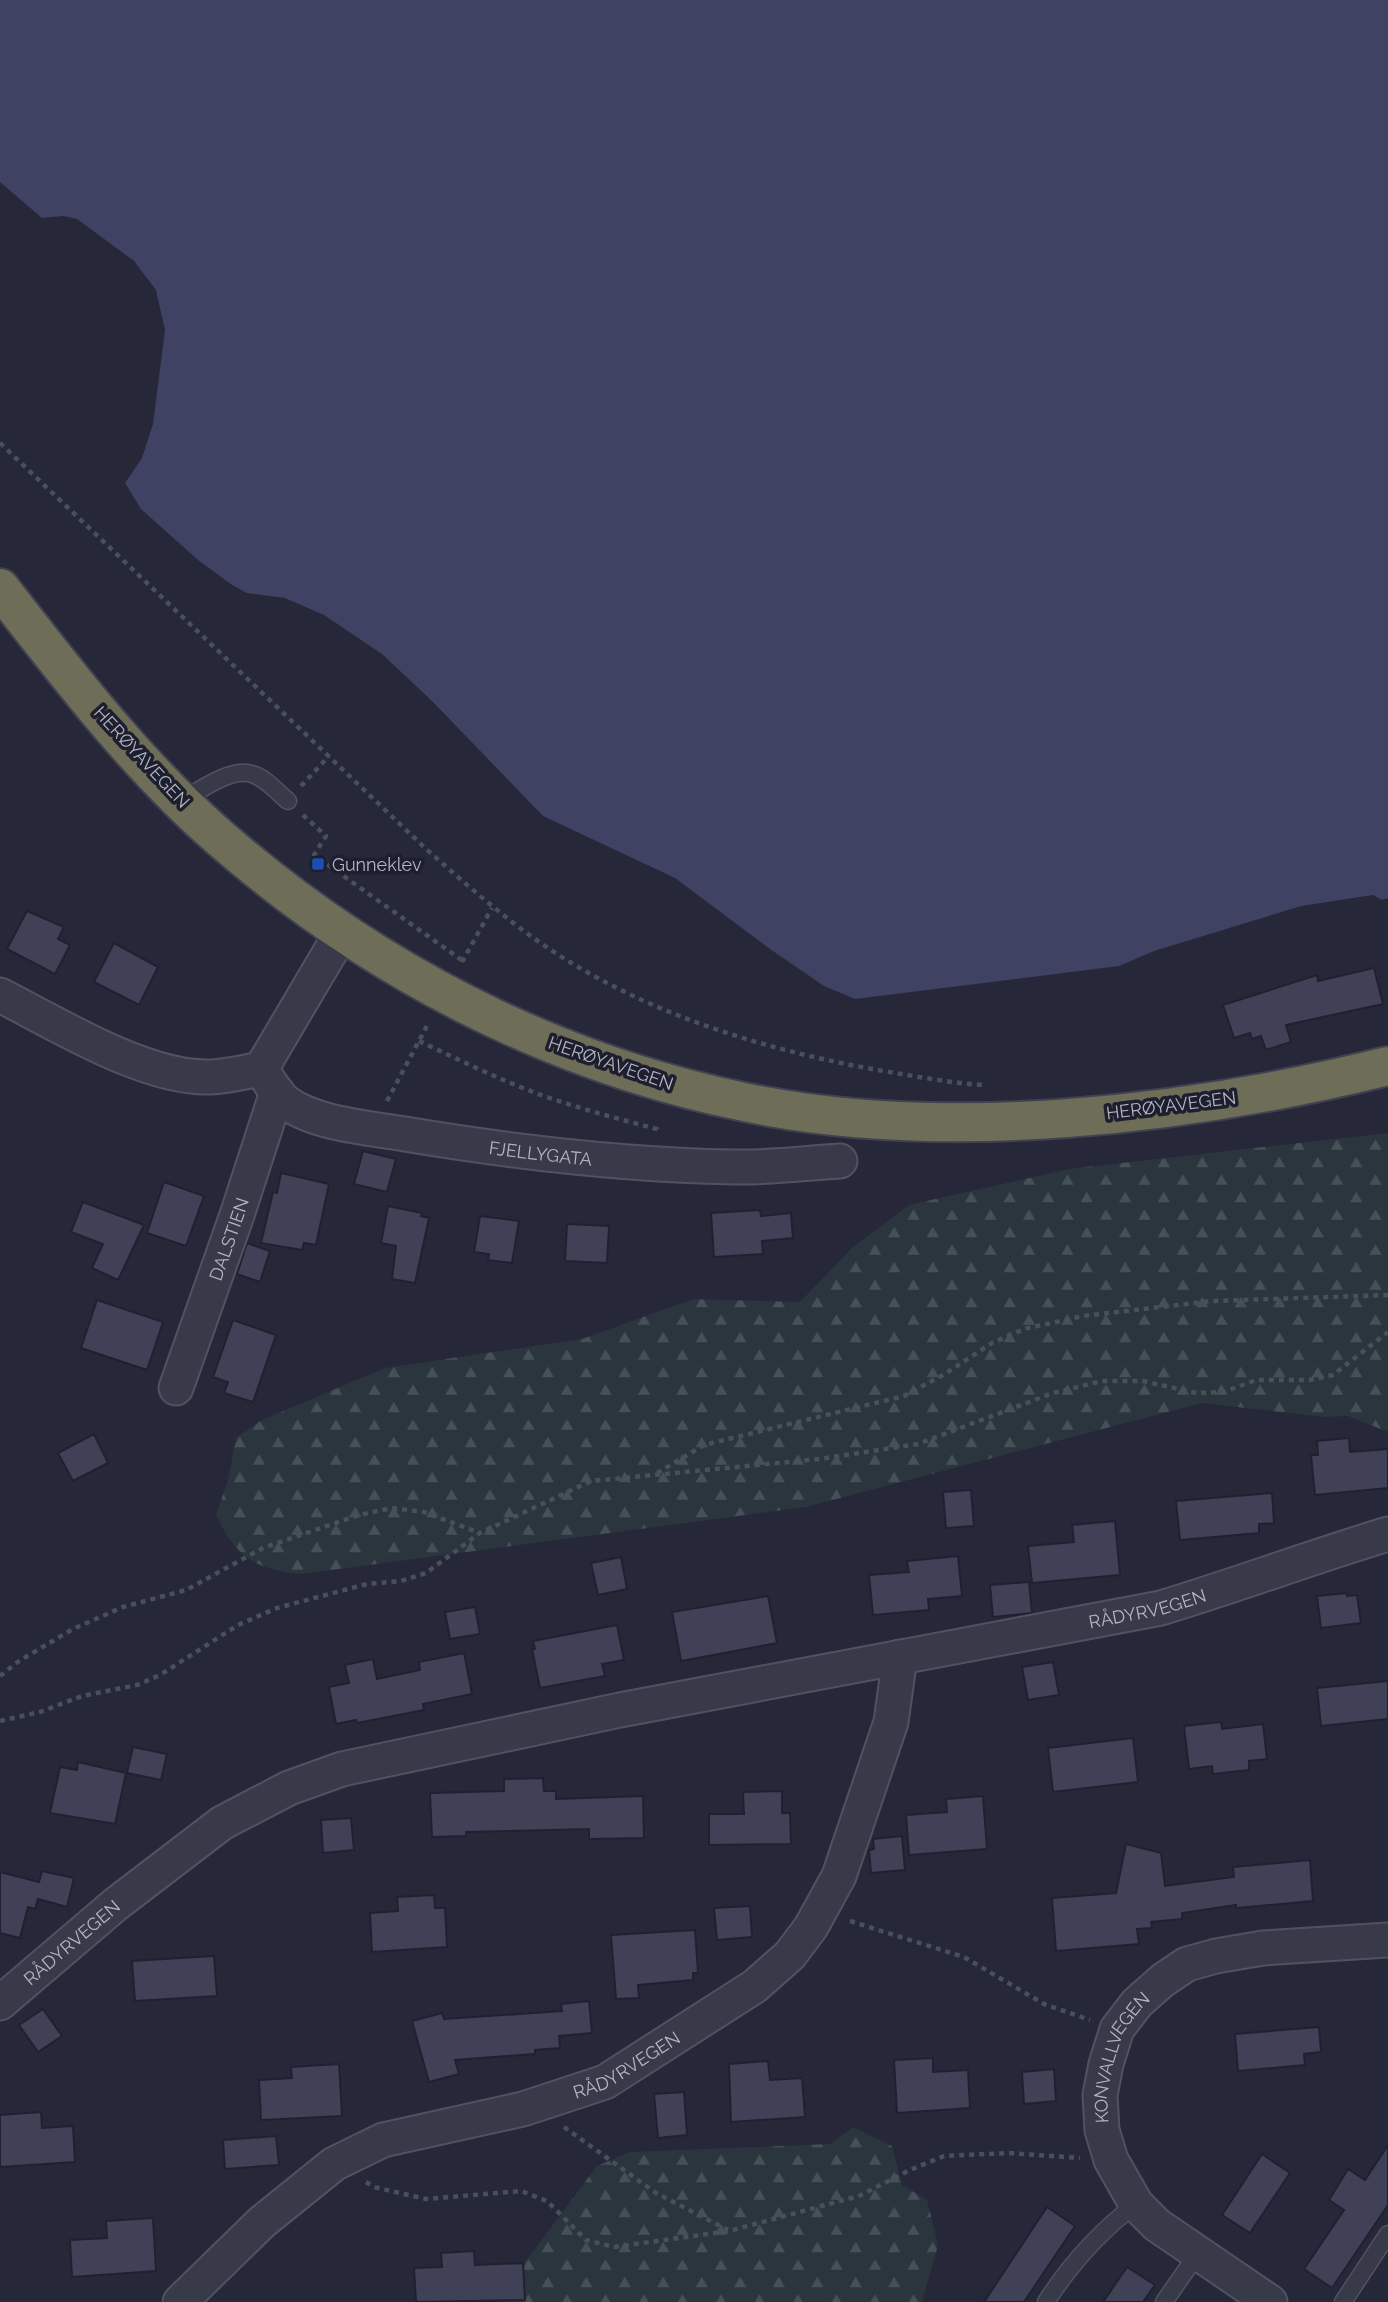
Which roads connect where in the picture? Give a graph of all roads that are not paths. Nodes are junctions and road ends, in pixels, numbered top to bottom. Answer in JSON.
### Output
{"nodes":[{"id":1,"x":0,"y":588,"type":"edge"},
{"id":2,"x":181,"y":801,"type":"junction"},
{"id":3,"x":288,"y":801,"type":"road end"},
{"id":4,"x":342,"y":932,"type":"junction"},
{"id":5,"x":0,"y":995,"type":"edge"},
{"id":6,"x":1388,"y":1066,"type":"edge"},
{"id":7,"x":269,"y":1080,"type":"junction"},
{"id":8,"x":840,"y":1161,"type":"dead end"},
{"id":9,"x":176,"y":1388,"type":"dead end"},
{"id":10,"x":1388,"y":1534,"type":"edge"},
{"id":11,"x":900,"y":1657,"type":"junction"},
{"id":12,"x":1388,"y":1940,"type":"edge"},
{"id":13,"x":0,"y":2003,"type":"edge"},
{"id":14,"x":1136,"y":2204,"type":"junction"},
{"id":15,"x":1388,"y":2234,"type":"edge"},
{"id":16,"x":1198,"y":2253,"type":"junction"},
{"id":17,"x":180,"y":2302,"type":"edge"},
{"id":18,"x":1046,"y":2302,"type":"edge"},
{"id":19,"x":1164,"y":2302,"type":"edge"},
{"id":20,"x":1270,"y":2302,"type":"edge"},
{"id":21,"x":1343,"y":2302,"type":"edge"}],
"edges":[{"from":1,"to":2,"type":"highway","name":"HERØYAVEGEN"},
{"from":2,"to":3,"type":"lane"},
{"from":2,"to":4,"type":"highway","name":"HERØYAVEGEN"},
{"from":4,"to":6,"type":"highway","name":"HERØYAVEGEN"},
{"from":4,"to":7,"type":"street"},
{"from":5,"to":7,"type":"street"},
{"from":7,"to":8,"type":"street","name":"FJELLYGATA"},
{"from":7,"to":9,"type":"street","name":"DALSTIEN"},
{"from":10,"to":11,"type":"street","name":"RÅDYRVEGEN"},
{"from":11,"to":13,"type":"street","name":"RÅDYRVEGEN"},
{"from":11,"to":17,"type":"street","name":"RÅDYRVEGEN"},
{"from":12,"to":14,"type":"street","name":"KONVALLVEGEN"},
{"from":14,"to":16,"type":"street","name":"KONVALLVEGEN"},
{"from":14,"to":18,"type":"lane"},
{"from":15,"to":21,"type":"lane"},
{"from":16,"to":19,"type":"lane"},
{"from":16,"to":20,"type":"street","name":"KONVALLVEGEN"}]}
